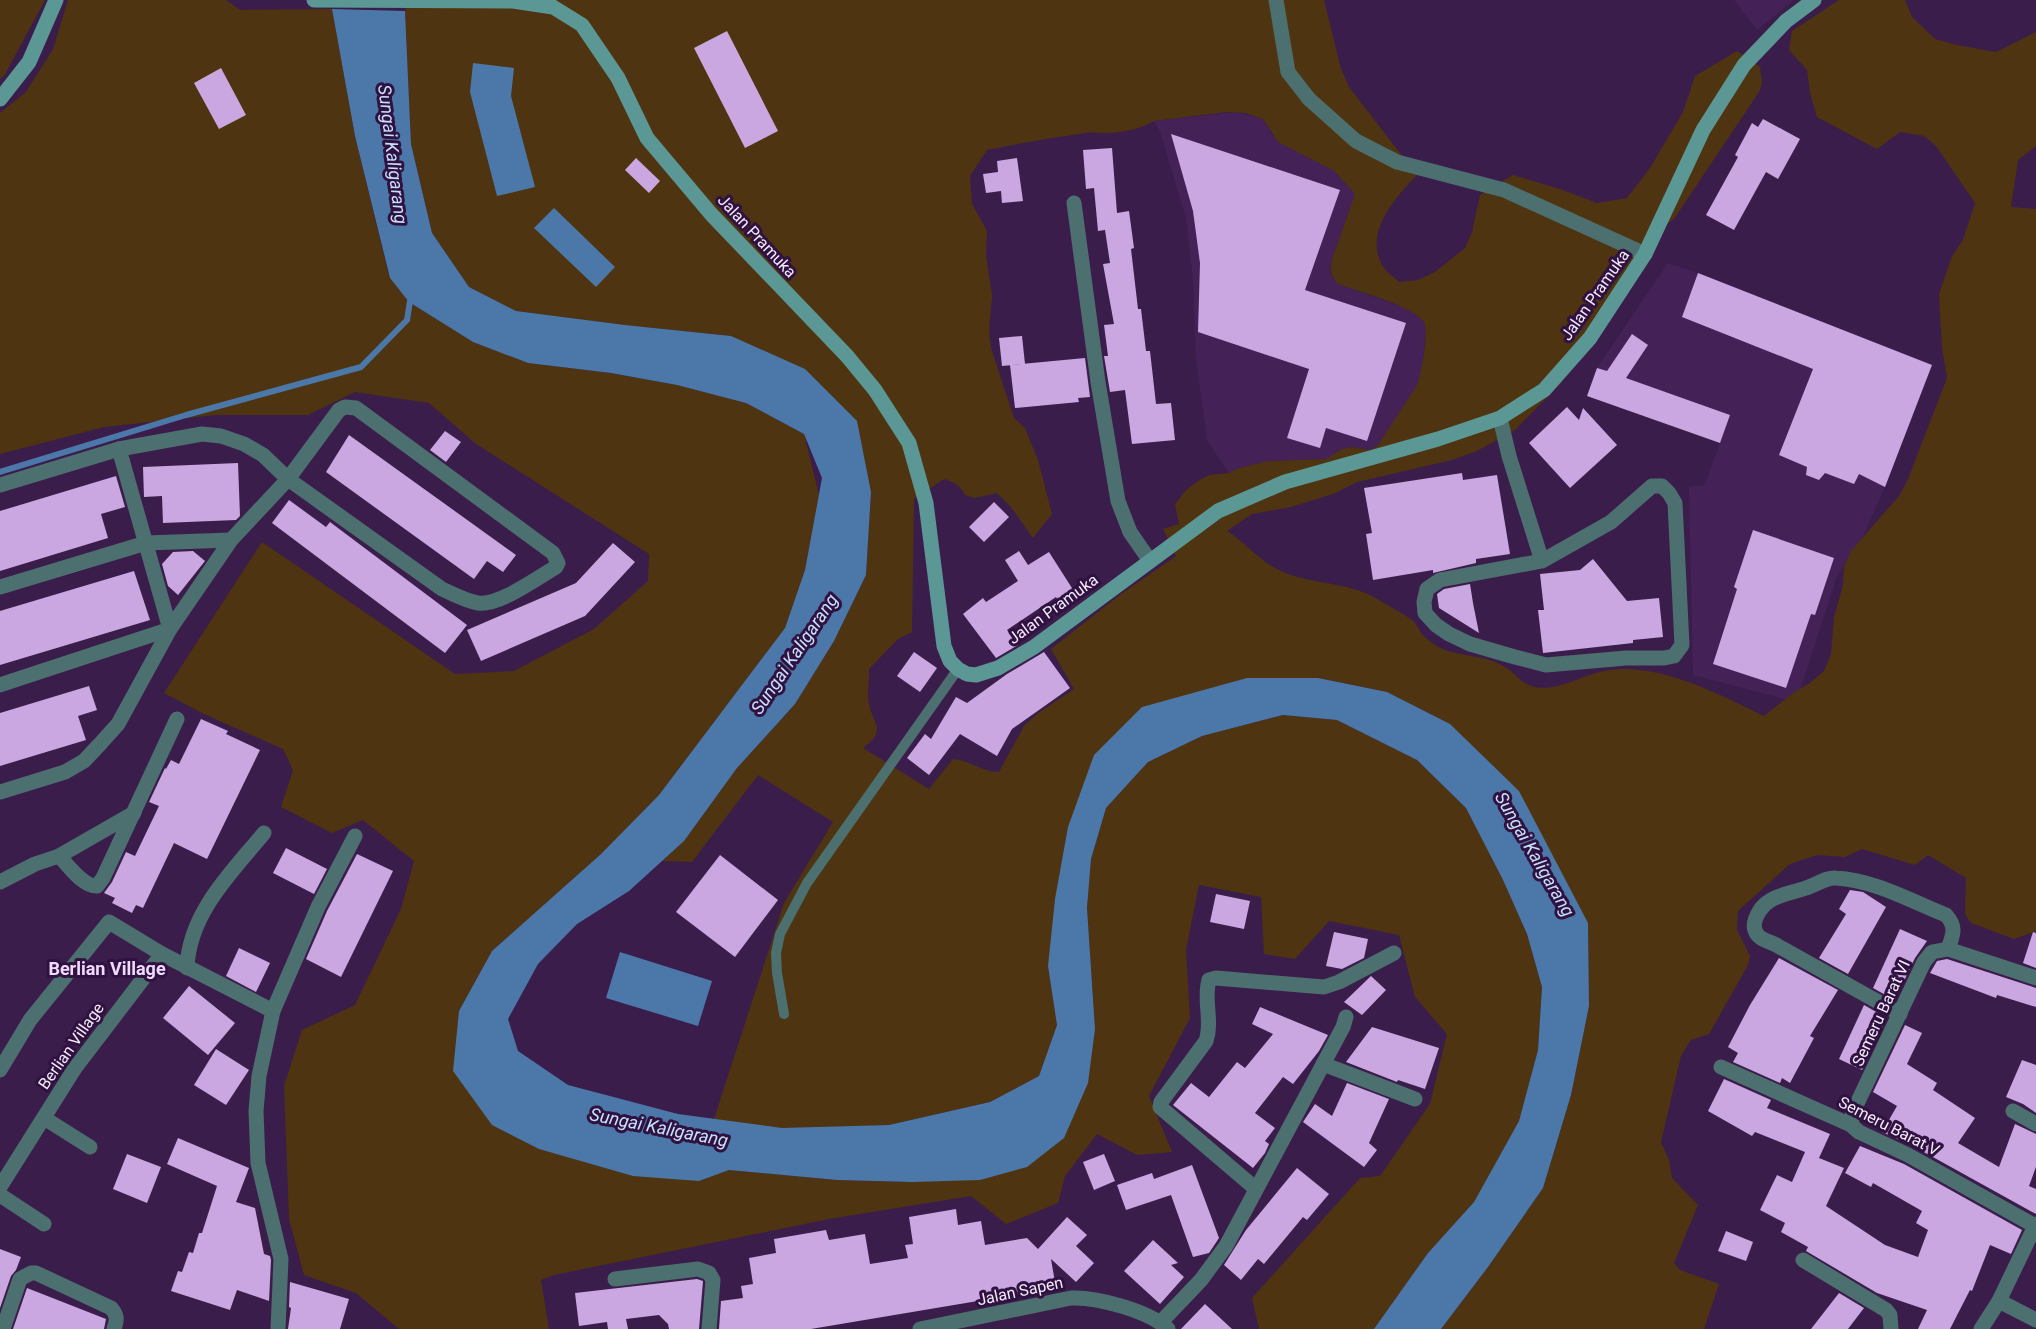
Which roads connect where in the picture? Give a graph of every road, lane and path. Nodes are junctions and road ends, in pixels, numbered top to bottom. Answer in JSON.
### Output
{"nodes":[{"id":1,"x":56,"y":0,"type":"edge"},
{"id":2,"x":314,"y":0,"type":"edge"},
{"id":3,"x":1276,"y":0,"type":"edge"},
{"id":4,"x":1814,"y":0,"type":"edge"},
{"id":5,"x":513,"y":1,"type":"edge"},
{"id":6,"x":0,"y":99,"type":"edge"},
{"id":7,"x":1074,"y":203,"type":"dead end"},
{"id":8,"x":1645,"y":254,"type":"junction"},
{"id":9,"x":1500,"y":418,"type":"junction"},
{"id":10,"x":119,"y":449,"type":"junction"},
{"id":11,"x":288,"y":479,"type":"junction"},
{"id":12,"x":0,"y":484,"type":"edge"},
{"id":13,"x":231,"y":540,"type":"junction"},
{"id":14,"x":146,"y":543,"type":"junction"},
{"id":15,"x":1150,"y":561,"type":"junction"},
{"id":16,"x":1542,"y":561,"type":"junction"},
{"id":17,"x":0,"y":587,"type":"edge"},
{"id":18,"x":170,"y":629,"type":"junction"},
{"id":19,"x":958,"y":669,"type":"junction"},
{"id":20,"x":0,"y":685,"type":"edge"},
{"id":21,"x":177,"y":719,"type":"dead end"},
{"id":22,"x":0,"y":792,"type":"edge"},
{"id":23,"x":134,"y":813,"type":"junction"},
{"id":24,"x":264,"y":833,"type":"dead end"},
{"id":25,"x":355,"y":836,"type":"dead end"},
{"id":26,"x":59,"y":856,"type":"junction"},
{"id":27,"x":0,"y":882,"type":"edge"},
{"id":28,"x":1948,"y":949,"type":"junction"},
{"id":29,"x":1394,"y":953,"type":"dead end"},
{"id":30,"x":162,"y":954,"type":"junction"},
{"id":31,"x":187,"y":968,"type":"junction"},
{"id":32,"x":2036,"y":978,"type":"edge"},
{"id":33,"x":273,"y":1011,"type":"junction"},
{"id":34,"x":784,"y":1014,"type":"dead end"},
{"id":35,"x":1900,"y":1014,"type":"junction"},
{"id":36,"x":1346,"y":1017,"type":"dead end"},
{"id":37,"x":1323,"y":1064,"type":"junction"},
{"id":38,"x":1721,"y":1067,"type":"dead end"},
{"id":39,"x":0,"y":1070,"type":"edge"},
{"id":40,"x":1414,"y":1099,"type":"dead end"},
{"id":41,"x":2013,"y":1111,"type":"dead end"},
{"id":42,"x":44,"y":1118,"type":"junction"},
{"id":43,"x":2036,"y":1124,"type":"edge"},
{"id":44,"x":1851,"y":1125,"type":"junction"},
{"id":45,"x":90,"y":1147,"type":"dead end"},
{"id":46,"x":0,"y":1187,"type":"edge"},
{"id":47,"x":1256,"y":1189,"type":"junction"},
{"id":48,"x":0,"y":1195,"type":"edge"},
{"id":49,"x":44,"y":1224,"type":"dead end"},
{"id":50,"x":2036,"y":1225,"type":"edge"},
{"id":51,"x":1803,"y":1260,"type":"dead end"},
{"id":52,"x":615,"y":1279,"type":"dead end"},
{"id":53,"x":1999,"y":1300,"type":"junction"},
{"id":54,"x":2036,"y":1320,"type":"edge"},
{"id":55,"x":950,"y":1326,"type":"edge"},
{"id":56,"x":1165,"y":1326,"type":"edge"},
{"id":57,"x":3,"y":1329,"type":"edge"},
{"id":58,"x":114,"y":1329,"type":"edge"},
{"id":59,"x":278,"y":1329,"type":"edge"},
{"id":60,"x":709,"y":1329,"type":"edge"},
{"id":61,"x":920,"y":1329,"type":"edge"},
{"id":62,"x":1891,"y":1329,"type":"edge"},
{"id":63,"x":1981,"y":1329,"type":"edge"}],
"edges":[{"from":1,"to":6,"type":"main road"},
{"from":2,"to":5,"type":"main road","name":"Jalan Pramuka"},
{"from":3,"to":8,"type":"street"},
{"from":4,"to":8,"type":"main road","name":"Jalan Pramuka"},
{"from":5,"to":19,"type":"main road","name":"Jalan Pramuka"},
{"from":7,"to":15,"type":"street"},
{"from":8,"to":9,"type":"main road","name":"Jalan Pramuka"},
{"from":9,"to":15,"type":"main road","name":"Jalan Pramuka"},
{"from":9,"to":16,"type":"street"},
{"from":10,"to":11,"type":"street"},
{"from":10,"to":12,"type":"street"},
{"from":10,"to":14,"type":"street"},
{"from":11,"to":11,"type":"street"},
{"from":11,"to":13,"type":"street"},
{"from":13,"to":14,"type":"street"},
{"from":13,"to":18,"type":"street"},
{"from":14,"to":17,"type":"street"},
{"from":14,"to":18,"type":"street"},
{"from":15,"to":19,"type":"main road","name":"Jalan Pramuka"},
{"from":16,"to":16,"type":"street"},
{"from":18,"to":20,"type":"street"},
{"from":18,"to":22,"type":"street"},
{"from":19,"to":34,"type":"lane"},
{"from":21,"to":23,"type":"street"},
{"from":23,"to":26,"type":"street"},
{"from":23,"to":26,"type":"street"},
{"from":24,"to":31,"type":"street"},
{"from":25,"to":33,"type":"street"},
{"from":26,"to":27,"type":"street"},
{"from":28,"to":32,"type":"street"},
{"from":28,"to":35,"type":"street","name":"Semeru Barat VI"},
{"from":28,"to":35,"type":"street"},
{"from":29,"to":47,"type":"street"},
{"from":30,"to":31,"type":"street"},
{"from":30,"to":39,"type":"street"},
{"from":30,"to":42,"type":"street","name":"Berlian Village"},
{"from":31,"to":33,"type":"street"},
{"from":33,"to":59,"type":"street"},
{"from":35,"to":44,"type":"street","name":"Semeru Barat VI"},
{"from":36,"to":37,"type":"street"},
{"from":37,"to":40,"type":"street"},
{"from":37,"to":47,"type":"street"},
{"from":38,"to":44,"type":"street","name":"Semeru Barat V"},
{"from":41,"to":43,"type":"street"},
{"from":42,"to":45,"type":"street"},
{"from":42,"to":46,"type":"street","name":"Berlian Village"},
{"from":44,"to":50,"type":"street","name":"Semeru Barat V"},
{"from":47,"to":56,"type":"street"},
{"from":48,"to":49,"type":"street"},
{"from":50,"to":53,"type":"street"},
{"from":51,"to":62,"type":"street"},
{"from":52,"to":60,"type":"street"},
{"from":53,"to":54,"type":"street"},
{"from":53,"to":63,"type":"street"},
{"from":55,"to":56,"type":"street","name":"Jalan Sapen"},
{"from":55,"to":61,"type":"street","name":"Jalan Sapen"},
{"from":57,"to":58,"type":"street"}]}
